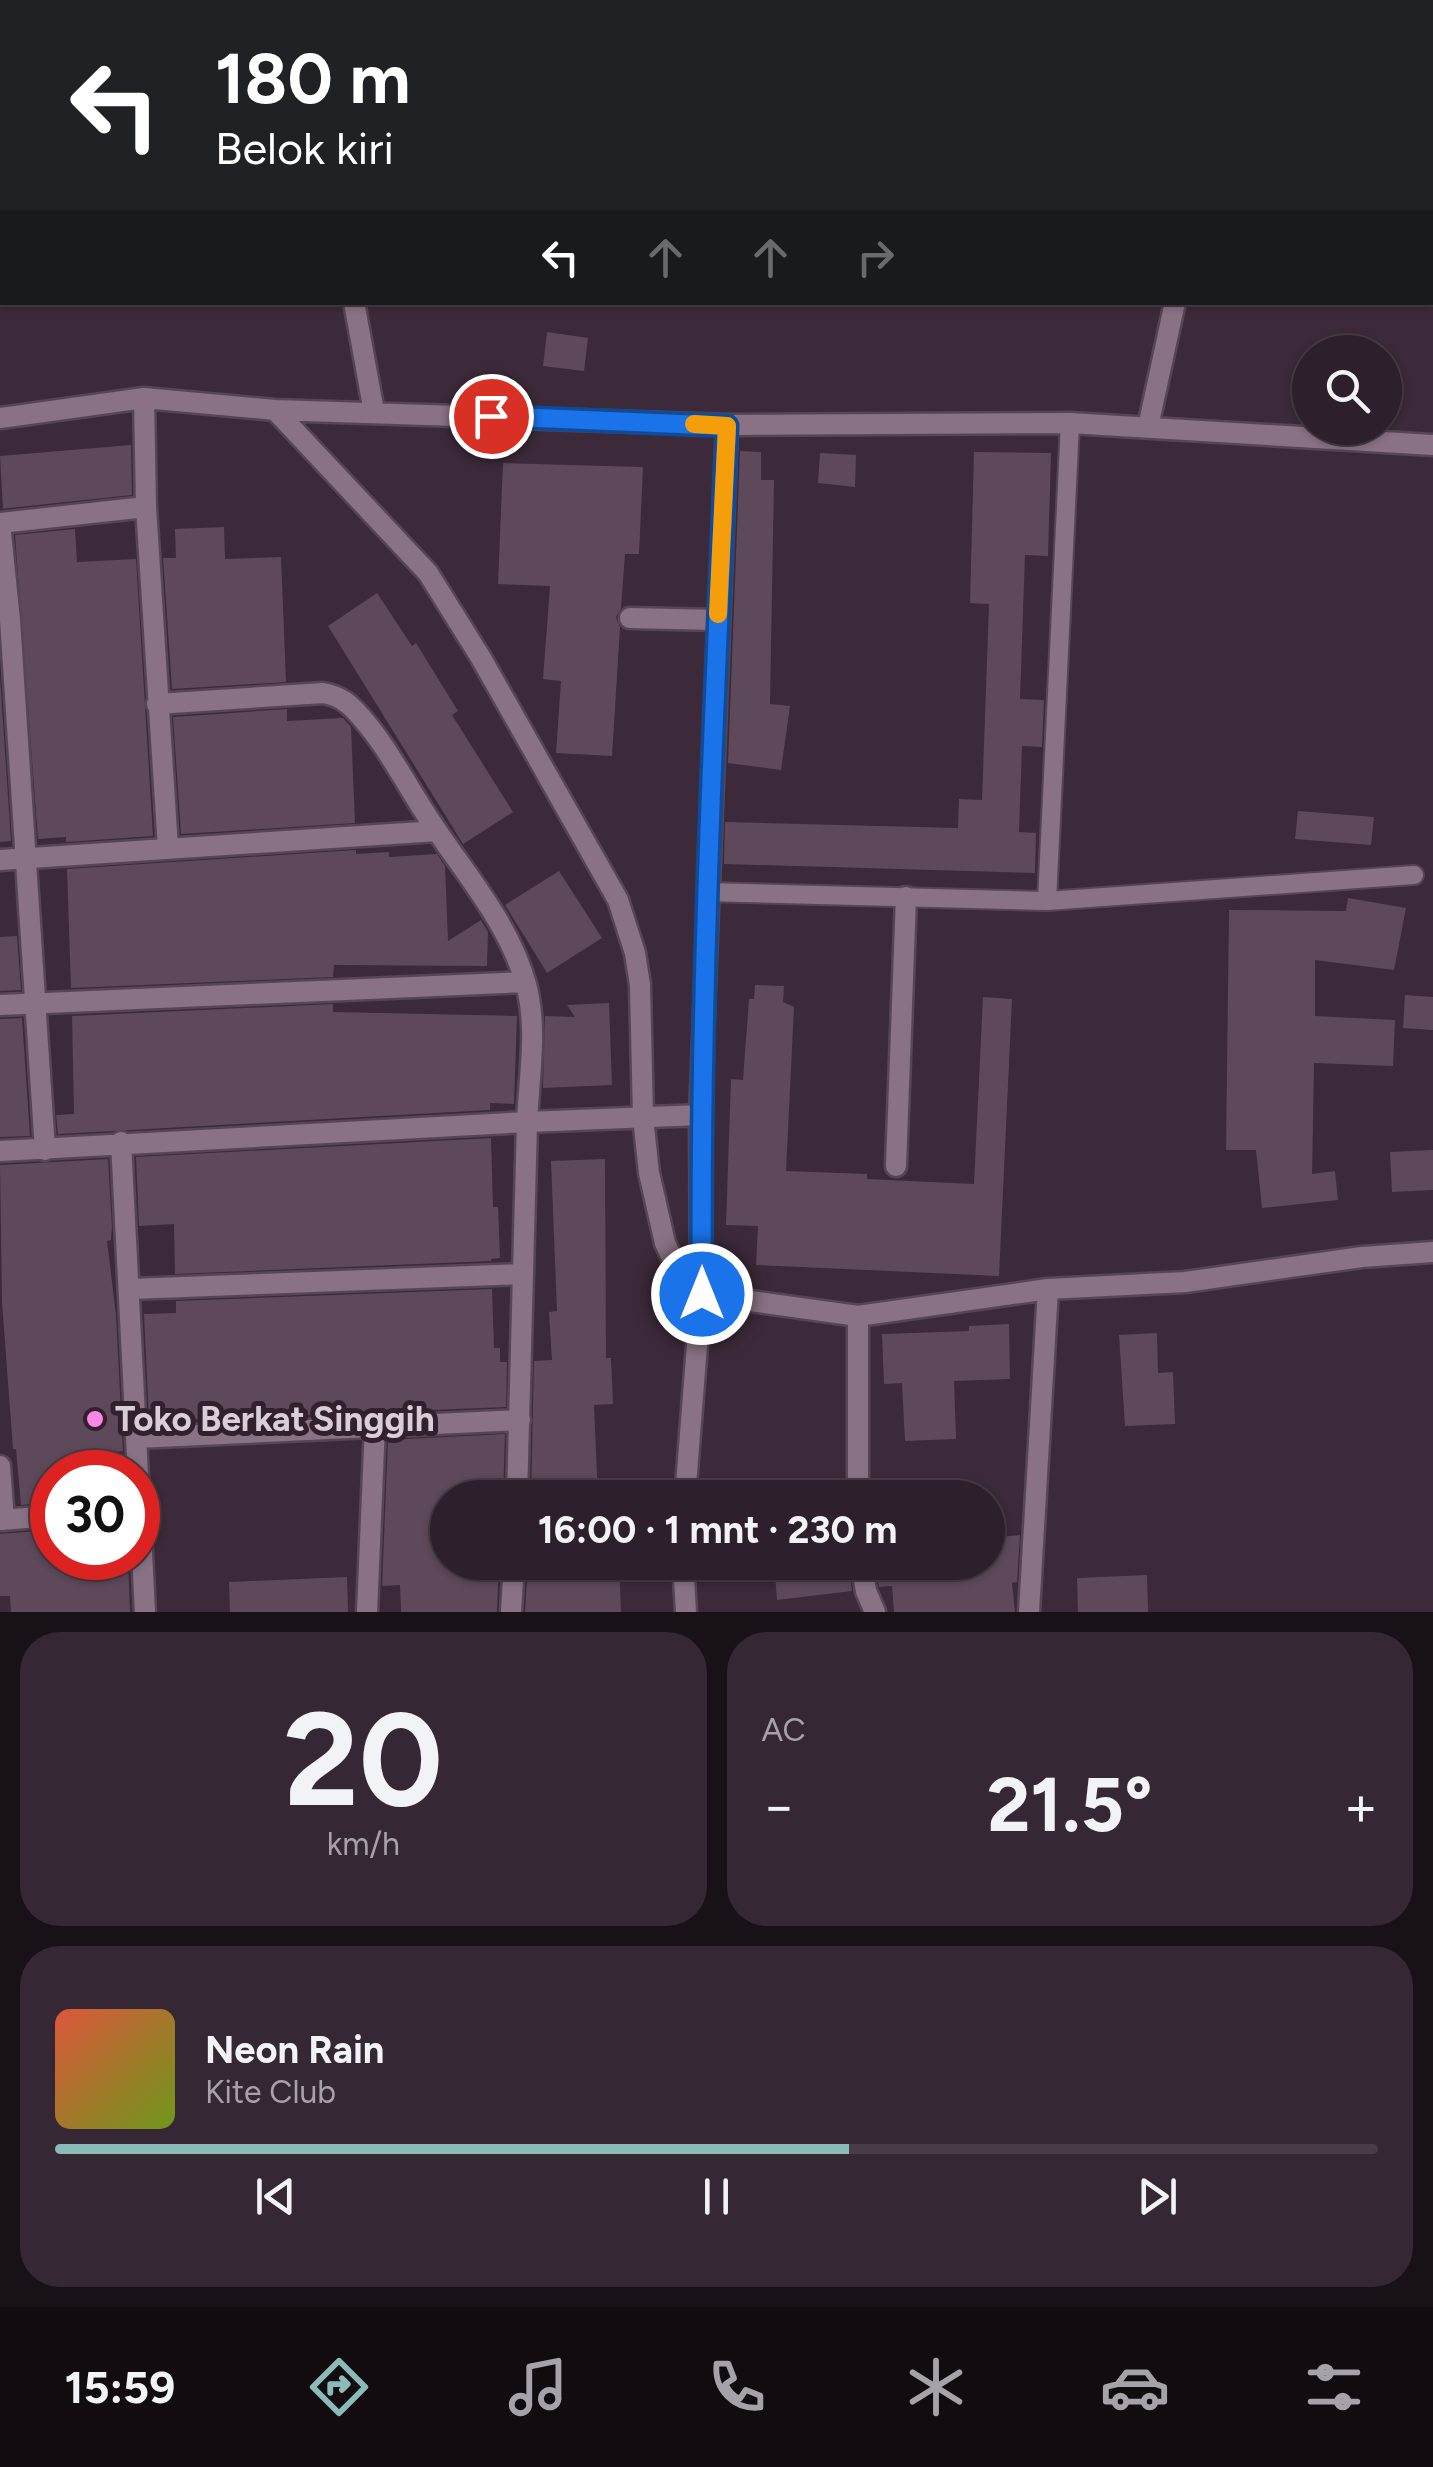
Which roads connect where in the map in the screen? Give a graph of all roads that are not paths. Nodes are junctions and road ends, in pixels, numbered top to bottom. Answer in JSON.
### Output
{"nodes":[{"id":1,"x":355,"y":305,"type":"edge"},
{"id":2,"x":1173,"y":305,"type":"edge"},
{"id":3,"x":144,"y":398,"type":"junction"},
{"id":4,"x":275,"y":410,"type":"junction"},
{"id":5,"x":374,"y":412,"type":"junction"},
{"id":6,"x":0,"y":418,"type":"edge"},
{"id":7,"x":1070,"y":423,"type":"junction"},
{"id":8,"x":727,"y":426,"type":"junction"},
{"id":9,"x":1148,"y":427,"type":"junction"},
{"id":10,"x":1433,"y":446,"type":"edge"},
{"id":11,"x":146,"y":507,"type":"junction"},
{"id":12,"x":0,"y":524,"type":"edge"},
{"id":13,"x":630,"y":618,"type":"dead end"},
{"id":14,"x":718,"y":620,"type":"junction"},
{"id":15,"x":157,"y":704,"type":"junction"},
{"id":16,"x":436,"y":831,"type":"junction"},
{"id":17,"x":168,"y":848,"type":"junction"},
{"id":18,"x":25,"y":858,"type":"junction"},
{"id":19,"x":0,"y":860,"type":"edge"},
{"id":20,"x":1414,"y":875,"type":"dead end"},
{"id":21,"x":706,"y":892,"type":"junction"},
{"id":22,"x":906,"y":897,"type":"junction"},
{"id":23,"x":1047,"y":900,"type":"junction"},
{"id":24,"x":525,"y":982,"type":"junction"},
{"id":25,"x":34,"y":1004,"type":"junction"},
{"id":26,"x":0,"y":1005,"type":"edge"},
{"id":27,"x":700,"y":1115,"type":"junction"},
{"id":28,"x":643,"y":1116,"type":"junction"},
{"id":29,"x":526,"y":1122,"type":"junction"},
{"id":30,"x":122,"y":1142,"type":"junction"},
{"id":31,"x":44,"y":1150,"type":"junction"},
{"id":32,"x":0,"y":1151,"type":"edge"},
{"id":33,"x":896,"y":1166,"type":"dead end"},
{"id":34,"x":1433,"y":1252,"type":"edge"},
{"id":35,"x":523,"y":1274,"type":"junction"},
{"id":36,"x":131,"y":1288,"type":"junction"},
{"id":37,"x":1048,"y":1289,"type":"junction"},
{"id":38,"x":702,"y":1294,"type":"junction"},
{"id":39,"x":858,"y":1316,"type":"junction"},
{"id":40,"x":520,"y":1420,"type":"junction"},
{"id":41,"x":375,"y":1424,"type":"junction"},
{"id":42,"x":136,"y":1438,"type":"junction"},
{"id":43,"x":136,"y":1450,"type":"edge"},
{"id":44,"x":0,"y":1466,"type":"edge"},
{"id":45,"x":518,"y":1480,"type":"edge"},
{"id":46,"x":686,"y":1480,"type":"edge"},
{"id":47,"x":858,"y":1480,"type":"edge"},
{"id":48,"x":30,"y":1518,"type":"edge"},
{"id":49,"x":2,"y":1520,"type":"edge"},
{"id":50,"x":143,"y":1580,"type":"edge"},
{"id":51,"x":513,"y":1580,"type":"edge"},
{"id":52,"x":684,"y":1580,"type":"edge"},
{"id":53,"x":864,"y":1580,"type":"edge"},
{"id":54,"x":146,"y":1612,"type":"edge"},
{"id":55,"x":366,"y":1612,"type":"edge"},
{"id":56,"x":510,"y":1612,"type":"edge"},
{"id":57,"x":686,"y":1612,"type":"edge"},
{"id":58,"x":875,"y":1612,"type":"edge"},
{"id":59,"x":1029,"y":1612,"type":"edge"}],
"edges":[{"from":1,"to":5,"type":"street"},
{"from":2,"to":9,"type":"street"},
{"from":3,"to":4,"type":"street"},
{"from":3,"to":6,"type":"street"},
{"from":3,"to":11,"type":"street"},
{"from":4,"to":5,"type":"street"},
{"from":4,"to":28,"type":"street"},
{"from":5,"to":8,"type":"street"},
{"from":7,"to":8,"type":"street"},
{"from":7,"to":9,"type":"street"},
{"from":7,"to":23,"type":"lane"},
{"from":8,"to":14,"type":"street"},
{"from":9,"to":10,"type":"street"},
{"from":11,"to":12,"type":"street"},
{"from":11,"to":15,"type":"street"},
{"from":12,"to":18,"type":"street"},
{"from":13,"to":14,"type":"street"},
{"from":14,"to":21,"type":"street"},
{"from":15,"to":16,"type":"street"},
{"from":15,"to":17,"type":"street"},
{"from":16,"to":17,"type":"street"},
{"from":16,"to":24,"type":"street"},
{"from":17,"to":18,"type":"street"},
{"from":18,"to":19,"type":"street"},
{"from":18,"to":25,"type":"street"},
{"from":20,"to":23,"type":"lane"},
{"from":21,"to":22,"type":"lane"},
{"from":21,"to":27,"type":"street"},
{"from":22,"to":23,"type":"lane"},
{"from":22,"to":33,"type":"street"},
{"from":24,"to":25,"type":"street"},
{"from":24,"to":29,"type":"street"},
{"from":25,"to":26,"type":"street"},
{"from":25,"to":31,"type":"street"},
{"from":27,"to":28,"type":"street"},
{"from":27,"to":38,"type":"street"},
{"from":28,"to":29,"type":"street"},
{"from":28,"to":38,"type":"street"},
{"from":29,"to":30,"type":"street"},
{"from":29,"to":35,"type":"street"},
{"from":30,"to":31,"type":"street"},
{"from":30,"to":36,"type":"street"},
{"from":31,"to":32,"type":"street"},
{"from":34,"to":37,"type":"street"},
{"from":35,"to":36,"type":"street"},
{"from":35,"to":40,"type":"street"},
{"from":36,"to":42,"type":"street"},
{"from":37,"to":39,"type":"street"},
{"from":37,"to":59,"type":"street"},
{"from":38,"to":39,"type":"street"},
{"from":38,"to":46,"type":"street"},
{"from":39,"to":47,"type":"street"},
{"from":40,"to":41,"type":"street"},
{"from":40,"to":45,"type":"street"},
{"from":41,"to":42,"type":"street"},
{"from":41,"to":55,"type":"street"},
{"from":42,"to":43,"type":"street"},
{"from":44,"to":49,"type":"street"},
{"from":48,"to":49,"type":"street"},
{"from":50,"to":54,"type":"street"},
{"from":51,"to":56,"type":"street"},
{"from":52,"to":57,"type":"street"},
{"from":53,"to":58,"type":"street"}]}
